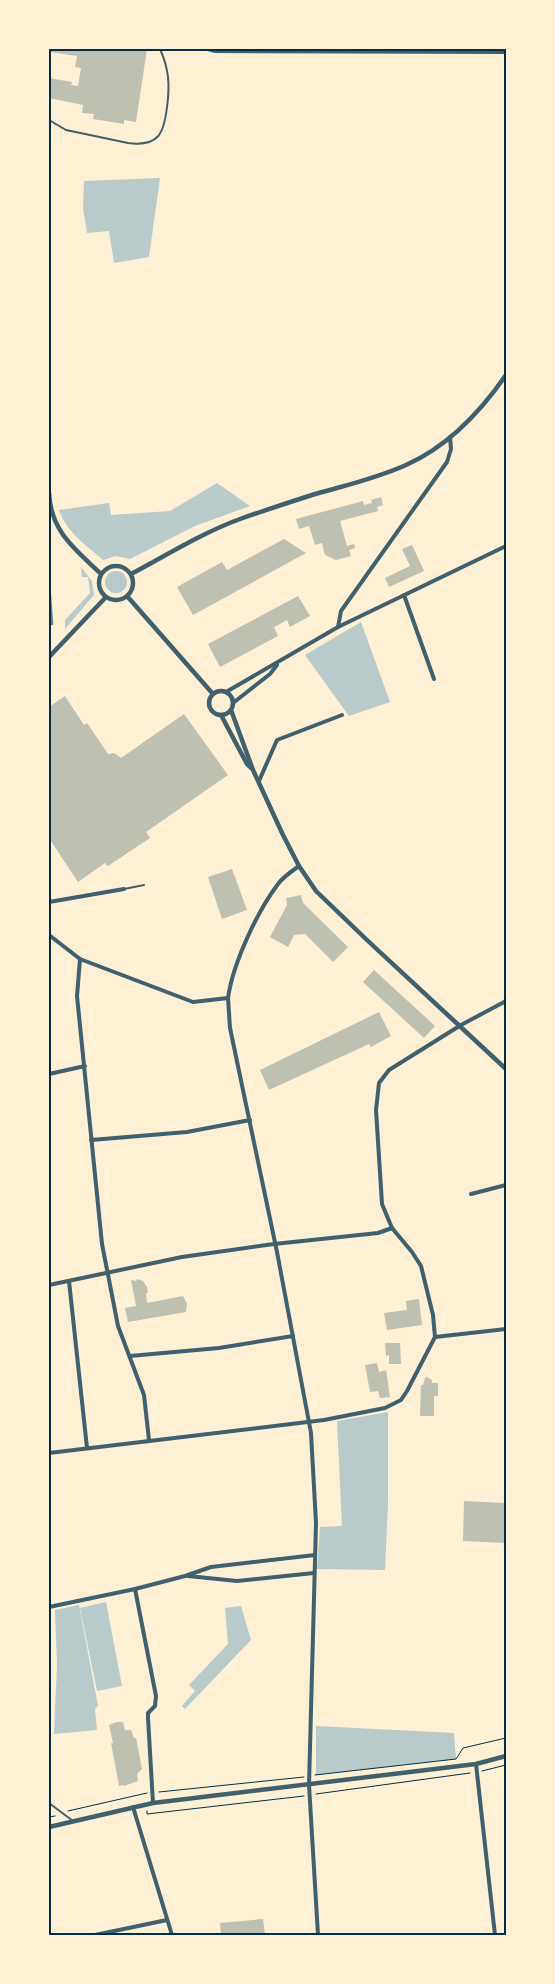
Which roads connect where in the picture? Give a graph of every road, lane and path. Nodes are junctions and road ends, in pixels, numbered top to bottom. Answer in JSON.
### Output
{"nodes":[{"id":1,"x":160,"y":49,"type":"edge"},
{"id":2,"x":208,"y":49,"type":"edge"},
{"id":3,"x":386,"y":51,"type":"edge"},
{"id":4,"x":506,"y":52,"type":"edge"},
{"id":5,"x":49,"y":120,"type":"edge"},
{"id":6,"x":506,"y":375,"type":"edge"},
{"id":7,"x":450,"y":437,"type":"junction"},
{"id":8,"x":49,"y":492,"type":"edge"},
{"id":9,"x":506,"y":546,"type":"edge"},
{"id":10,"x":102,"y":574,"type":"junction"},
{"id":11,"x":131,"y":574,"type":"junction"},
{"id":12,"x":404,"y":595,"type":"junction"},
{"id":13,"x":127,"y":596,"type":"junction"},
{"id":14,"x":106,"y":597,"type":"junction"},
{"id":15,"x":338,"y":627,"type":"junction"},
{"id":16,"x":49,"y":657,"type":"edge"},
{"id":17,"x":278,"y":663,"type":"junction"},
{"id":18,"x":434,"y":679,"type":"dead end"},
{"id":19,"x":226,"y":692,"type":"junction"},
{"id":20,"x":213,"y":694,"type":"junction"},
{"id":21,"x":233,"y":703,"type":"junction"},
{"id":22,"x":231,"y":710,"type":"junction"},
{"id":23,"x":342,"y":715,"type":"dead end"},
{"id":24,"x":221,"y":716,"type":"junction"},
{"id":25,"x":253,"y":770,"type":"junction"},
{"id":26,"x":259,"y":781,"type":"junction"},
{"id":27,"x":299,"y":866,"type":"junction"},
{"id":28,"x":144,"y":886,"type":"dead end"},
{"id":29,"x":124,"y":889,"type":"joint"},
{"id":30,"x":49,"y":902,"type":"edge"},
{"id":31,"x":49,"y":935,"type":"edge"},
{"id":32,"x":80,"y":959,"type":"junction"},
{"id":33,"x":228,"y":998,"type":"junction"},
{"id":34,"x":506,"y":1001,"type":"edge"},
{"id":35,"x":461,"y":1025,"type":"junction"},
{"id":36,"x":85,"y":1066,"type":"junction"},
{"id":37,"x":506,"y":1069,"type":"edge"},
{"id":38,"x":49,"y":1074,"type":"edge"},
{"id":39,"x":250,"y":1120,"type":"junction"},
{"id":40,"x":92,"y":1140,"type":"junction"},
{"id":41,"x":506,"y":1185,"type":"edge"},
{"id":42,"x":471,"y":1194,"type":"dead end"},
{"id":43,"x":392,"y":1228,"type":"junction"},
{"id":44,"x":274,"y":1244,"type":"junction"},
{"id":45,"x":108,"y":1272,"type":"junction"},
{"id":46,"x":69,"y":1281,"type":"junction"},
{"id":47,"x":49,"y":1285,"type":"edge"},
{"id":48,"x":506,"y":1328,"type":"edge"},
{"id":49,"x":293,"y":1336,"type":"junction"},
{"id":50,"x":434,"y":1337,"type":"junction"},
{"id":51,"x":130,"y":1356,"type":"junction"},
{"id":52,"x":310,"y":1422,"type":"junction"},
{"id":53,"x":149,"y":1440,"type":"junction"},
{"id":54,"x":87,"y":1448,"type":"junction"},
{"id":55,"x":49,"y":1454,"type":"edge"},
{"id":56,"x":315,"y":1555,"type":"junction"},
{"id":57,"x":314,"y":1573,"type":"junction"},
{"id":58,"x":185,"y":1576,"type":"junction"},
{"id":59,"x":135,"y":1589,"type":"junction"},
{"id":60,"x":49,"y":1607,"type":"edge"},
{"id":61,"x":506,"y":1738,"type":"edge"},
{"id":62,"x":506,"y":1756,"type":"edge"},
{"id":63,"x":476,"y":1764,"type":"junction"},
{"id":64,"x":506,"y":1765,"type":"edge"},
{"id":65,"x":483,"y":1771,"type":"dead end"},
{"id":66,"x":471,"y":1772,"type":"dead end"},
{"id":67,"x":320,"y":1775,"type":"dead end"},
{"id":68,"x":302,"y":1777,"type":"dead end"},
{"id":69,"x":309,"y":1785,"type":"junction"},
{"id":70,"x":159,"y":1792,"type":"dead end"},
{"id":71,"x":143,"y":1794,"type":"dead end"},
{"id":72,"x":317,"y":1794,"type":"dead end"},
{"id":73,"x":303,"y":1796,"type":"dead end"},
{"id":74,"x":49,"y":1803,"type":"edge"},
{"id":75,"x":153,"y":1803,"type":"junction"},
{"id":76,"x":133,"y":1807,"type":"junction"},
{"id":77,"x":61,"y":1812,"type":"junction"},
{"id":78,"x":148,"y":1814,"type":"dead end"},
{"id":79,"x":49,"y":1818,"type":"edge"},
{"id":80,"x":74,"y":1821,"type":"junction"},
{"id":81,"x":49,"y":1826,"type":"edge"},
{"id":82,"x":167,"y":1920,"type":"junction"},
{"id":83,"x":95,"y":1935,"type":"edge"},
{"id":84,"x":172,"y":1935,"type":"edge"},
{"id":85,"x":318,"y":1935,"type":"edge"},
{"id":86,"x":495,"y":1935,"type":"edge"}],
"edges":[{"from":1,"to":5,"type":"lane"},
{"from":2,"to":3,"type":"street"},
{"from":3,"to":4,"type":"street"},
{"from":6,"to":7,"type":"street"},
{"from":7,"to":11,"type":"street"},
{"from":7,"to":15,"type":"street"},
{"from":8,"to":10,"type":"street"},
{"from":9,"to":12,"type":"street"},
{"from":10,"to":11,"type":"street"},
{"from":10,"to":14,"type":"street"},
{"from":11,"to":13,"type":"street"},
{"from":12,"to":15,"type":"street"},
{"from":12,"to":18,"type":"street"},
{"from":13,"to":14,"type":"street"},
{"from":13,"to":20,"type":"street"},
{"from":14,"to":16,"type":"street"},
{"from":15,"to":17,"type":"street"},
{"from":17,"to":19,"type":"street"},
{"from":17,"to":21,"type":"street"},
{"from":19,"to":20,"type":"street"},
{"from":19,"to":21,"type":"street"},
{"from":20,"to":24,"type":"street"},
{"from":21,"to":22,"type":"street"},
{"from":22,"to":24,"type":"street"},
{"from":22,"to":25,"type":"street"},
{"from":23,"to":26,"type":"street"},
{"from":24,"to":25,"type":"street"},
{"from":25,"to":26,"type":"street"},
{"from":26,"to":27,"type":"street"},
{"from":27,"to":33,"type":"street"},
{"from":27,"to":35,"type":"street"},
{"from":28,"to":29,"type":"lane"},
{"from":29,"to":30,"type":"street"},
{"from":31,"to":32,"type":"street"},
{"from":32,"to":33,"type":"street"},
{"from":32,"to":36,"type":"street"},
{"from":33,"to":39,"type":"street"},
{"from":34,"to":35,"type":"street"},
{"from":35,"to":37,"type":"street"},
{"from":35,"to":43,"type":"street"},
{"from":36,"to":38,"type":"street"},
{"from":36,"to":40,"type":"street"},
{"from":39,"to":40,"type":"street"},
{"from":39,"to":44,"type":"street"},
{"from":40,"to":45,"type":"street"},
{"from":41,"to":42,"type":"street"},
{"from":43,"to":44,"type":"street"},
{"from":43,"to":50,"type":"street"},
{"from":44,"to":45,"type":"street"},
{"from":44,"to":49,"type":"street"},
{"from":45,"to":46,"type":"street"},
{"from":45,"to":51,"type":"street"},
{"from":46,"to":47,"type":"street"},
{"from":46,"to":54,"type":"street"},
{"from":48,"to":50,"type":"street"},
{"from":49,"to":51,"type":"street"},
{"from":49,"to":52,"type":"street"},
{"from":50,"to":52,"type":"street"},
{"from":51,"to":53,"type":"street"},
{"from":52,"to":53,"type":"street"},
{"from":52,"to":56,"type":"street"},
{"from":53,"to":54,"type":"street"},
{"from":54,"to":55,"type":"street"},
{"from":56,"to":57,"type":"street"},
{"from":56,"to":58,"type":"street"},
{"from":57,"to":58,"type":"street"},
{"from":57,"to":69,"type":"street"},
{"from":58,"to":59,"type":"street"},
{"from":59,"to":60,"type":"street"},
{"from":59,"to":75,"type":"street"},
{"from":61,"to":67,"type":"path"},
{"from":62,"to":63,"type":"street"},
{"from":63,"to":69,"type":"street"},
{"from":63,"to":86,"type":"street"},
{"from":64,"to":65,"type":"path"},
{"from":66,"to":72,"type":"path"},
{"from":68,"to":70,"type":"path"},
{"from":69,"to":75,"type":"street"},
{"from":69,"to":85,"type":"street"},
{"from":71,"to":77,"type":"path"},
{"from":73,"to":78,"type":"path"},
{"from":74,"to":77,"type":"lane"},
{"from":75,"to":76,"type":"street"},
{"from":76,"to":80,"type":"street"},
{"from":76,"to":82,"type":"street"},
{"from":77,"to":79,"type":"path"},
{"from":77,"to":80,"type":"lane"},
{"from":80,"to":81,"type":"street"},
{"from":82,"to":83,"type":"street"},
{"from":82,"to":84,"type":"street"}]}
